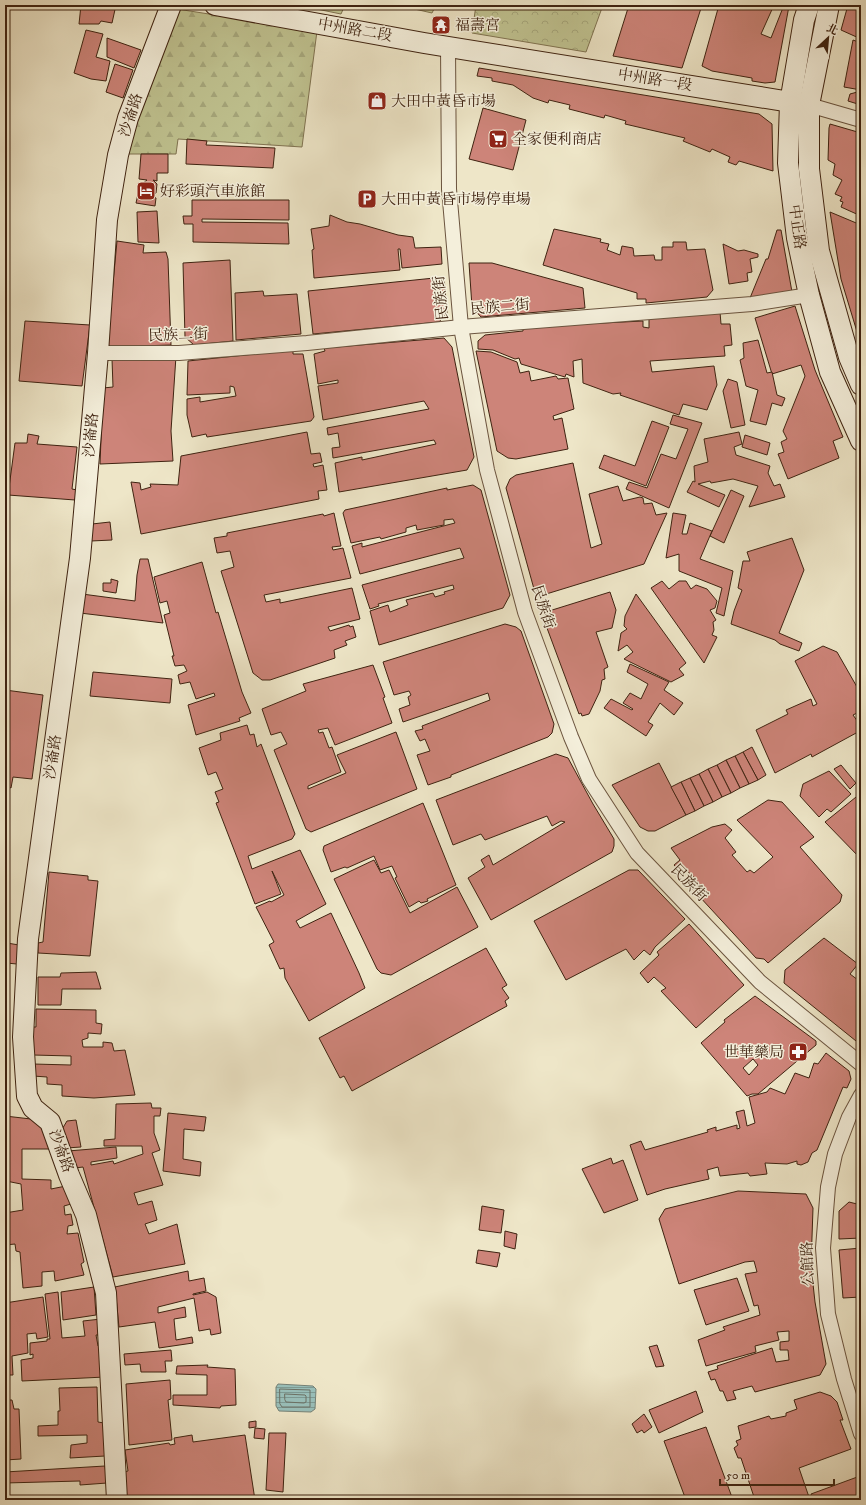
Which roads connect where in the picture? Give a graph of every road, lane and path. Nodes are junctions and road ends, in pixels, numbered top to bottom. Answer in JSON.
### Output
{"nodes":[{"id":1,"x":171,"y":5,"type":"edge"},
{"id":2,"x":216,"y":5,"type":"edge"},
{"id":3,"x":809,"y":5,"type":"edge"},
{"id":4,"x":829,"y":5,"type":"edge"},
{"id":5,"x":448,"y":46,"type":"junction"},
{"id":6,"x":799,"y":104,"type":"junction"},
{"id":7,"x":861,"y":120,"type":"edge"},
{"id":8,"x":809,"y":295,"type":"junction"},
{"id":9,"x":461,"y":327,"type":"junction"},
{"id":10,"x":98,"y":353,"type":"junction"},
{"id":11,"x":861,"y":385,"type":"edge"},
{"id":12,"x":861,"y":441,"type":"edge"},
{"id":13,"x":861,"y":1064,"type":"edge"},
{"id":14,"x":861,"y":1095,"type":"edge"},
{"id":15,"x":861,"y":1434,"type":"edge"},
{"id":16,"x":117,"y":1500,"type":"edge"}],
"edges":[{"from":1,"to":10,"type":"street","name":"沙崙路"},
{"from":2,"to":5,"type":"street","name":"中州路二段"},
{"from":3,"to":6,"type":"street","name":"中正路"},
{"from":4,"to":6,"type":"street","name":"中正路"},
{"from":5,"to":6,"type":"street","name":"中州路一段"},
{"from":5,"to":9,"type":"street","name":"民族街"},
{"from":6,"to":7,"type":"street","name":"中州路一段"},
{"from":6,"to":8,"type":"street","name":"中正路"},
{"from":6,"to":11,"type":"street","name":"中正路"},
{"from":8,"to":9,"type":"street","name":"民族二街"},
{"from":8,"to":12,"type":"street","name":"中正路"},
{"from":9,"to":10,"type":"street","name":"民族二街"},
{"from":9,"to":13,"type":"street","name":"民族街"},
{"from":10,"to":16,"type":"street","name":"沙崙路"},
{"from":14,"to":15,"type":"street","name":"公館路"}]}
